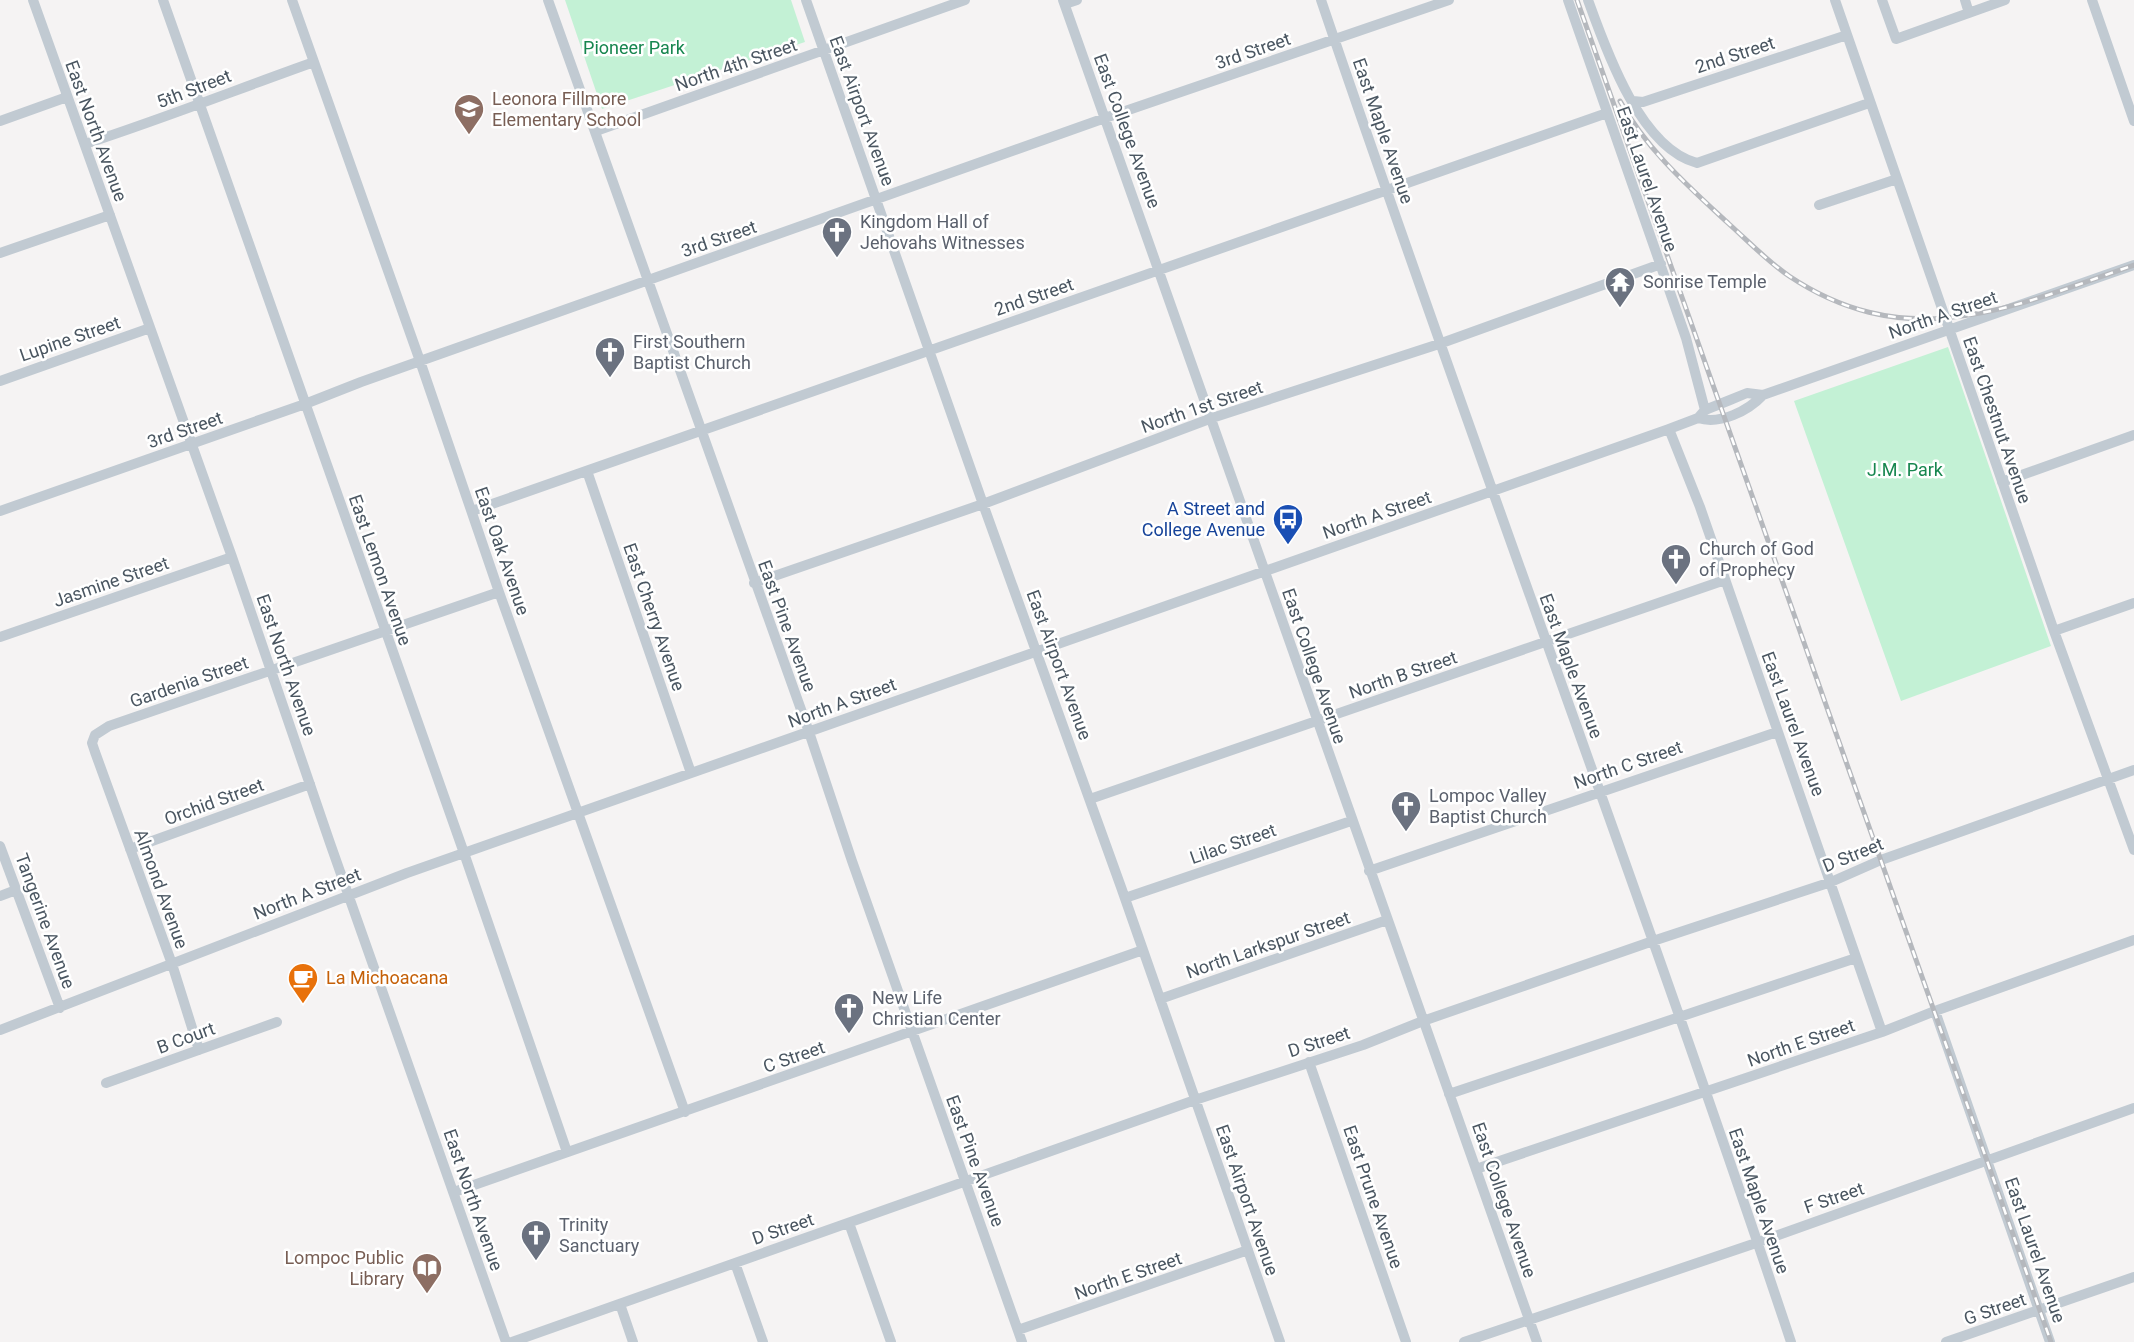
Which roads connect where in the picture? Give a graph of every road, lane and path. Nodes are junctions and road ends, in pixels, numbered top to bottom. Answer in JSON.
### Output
{"nodes":[{"id":1,"x":33,"y":0,"type":"edge"},
{"id":2,"x":163,"y":0,"type":"edge"},
{"id":3,"x":292,"y":0,"type":"edge"},
{"id":4,"x":548,"y":0,"type":"edge"},
{"id":5,"x":806,"y":0,"type":"edge"},
{"id":6,"x":965,"y":0,"type":"edge"},
{"id":7,"x":1077,"y":0,"type":"edge"},
{"id":8,"x":1321,"y":0,"type":"edge"},
{"id":9,"x":1449,"y":0,"type":"edge"},
{"id":10,"x":1567,"y":0,"type":"edge"},
{"id":11,"x":1588,"y":0,"type":"edge"},
{"id":12,"x":1835,"y":0,"type":"edge"},
{"id":13,"x":1882,"y":0,"type":"edge"},
{"id":14,"x":1965,"y":0,"type":"edge"},
{"id":15,"x":2005,"y":0,"type":"edge"},
{"id":16,"x":2092,"y":0,"type":"edge"},
{"id":17,"x":1064,"y":2,"type":"edge"},
{"id":18,"x":1969,"y":13,"type":"junction"},
{"id":19,"x":1847,"y":35,"type":"junction"},
{"id":20,"x":1335,"y":39,"type":"junction"},
{"id":21,"x":824,"y":51,"type":"junction"},
{"id":22,"x":314,"y":62,"type":"junction"},
{"id":23,"x":68,"y":96,"type":"junction"},
{"id":24,"x":1633,"y":101,"type":"junction"},
{"id":25,"x":200,"y":102,"type":"junction"},
{"id":26,"x":1869,"y":103,"type":"junction"},
{"id":27,"x":1607,"y":113,"type":"junction"},
{"id":28,"x":1105,"y":118,"type":"junction"},
{"id":29,"x":0,"y":121,"type":"edge"},
{"id":30,"x":2134,"y":121,"type":"edge"},
{"id":31,"x":596,"y":131,"type":"junction"},
{"id":32,"x":85,"y":144,"type":"junction"},
{"id":33,"x":1897,"y":179,"type":"junction"},
{"id":34,"x":1387,"y":188,"type":"junction"},
{"id":35,"x":877,"y":200,"type":"junction"},
{"id":36,"x":1819,"y":205,"type":"dead end"},
{"id":37,"x":110,"y":215,"type":"junction"},
{"id":38,"x":0,"y":253,"type":"edge"},
{"id":39,"x":1661,"y":264,"type":"junction"},
{"id":40,"x":2134,"y":265,"type":"edge"},
{"id":41,"x":1159,"y":269,"type":"junction"},
{"id":42,"x":649,"y":281,"type":"junction"},
{"id":43,"x":150,"y":328,"type":"junction"},
{"id":44,"x":1949,"y":330,"type":"junction"},
{"id":45,"x":1439,"y":344,"type":"junction"},
{"id":46,"x":930,"y":350,"type":"junction"},
{"id":47,"x":420,"y":361,"type":"junction"},
{"id":48,"x":0,"y":381,"type":"edge"},
{"id":49,"x":305,"y":404,"type":"junction"},
{"id":50,"x":1702,"y":414,"type":"junction"},
{"id":51,"x":1212,"y":418,"type":"junction"},
{"id":52,"x":1669,"y":429,"type":"junction"},
{"id":53,"x":701,"y":430,"type":"junction"},
{"id":54,"x":2134,"y":435,"type":"edge"},
{"id":55,"x":191,"y":444,"type":"junction"},
{"id":56,"x":587,"y":471,"type":"junction"},
{"id":57,"x":2002,"y":482,"type":"junction"},
{"id":58,"x":1492,"y":491,"type":"junction"},
{"id":59,"x":983,"y":504,"type":"junction"},
{"id":60,"x":0,"y":511,"type":"edge"},
{"id":61,"x":472,"y":511,"type":"junction"},
{"id":62,"x":232,"y":557,"type":"junction"},
{"id":63,"x":1264,"y":572,"type":"junction"},
{"id":64,"x":1726,"y":580,"type":"junction"},
{"id":65,"x":754,"y":583,"type":"junction"},
{"id":66,"x":499,"y":592,"type":"junction"},
{"id":67,"x":2134,"y":603,"type":"edge"},
{"id":68,"x":2054,"y":631,"type":"junction"},
{"id":69,"x":385,"y":632,"type":"junction"},
{"id":70,"x":0,"y":637,"type":"edge"},
{"id":71,"x":1546,"y":642,"type":"junction"},
{"id":72,"x":1037,"y":651,"type":"junction"},
{"id":73,"x":272,"y":671,"type":"junction"},
{"id":74,"x":1316,"y":721,"type":"junction"},
{"id":75,"x":809,"y":732,"type":"junction"},
{"id":76,"x":1777,"y":732,"type":"junction"},
{"id":77,"x":92,"y":739,"type":"joint"},
{"id":78,"x":2134,"y":770,"type":"edge"},
{"id":79,"x":691,"y":773,"type":"junction"},
{"id":80,"x":2108,"y":779,"type":"junction"},
{"id":81,"x":310,"y":784,"type":"junction"},
{"id":82,"x":1599,"y":791,"type":"junction"},
{"id":83,"x":1090,"y":799,"type":"junction"},
{"id":84,"x":578,"y":813,"type":"junction"},
{"id":85,"x":1351,"y":821,"type":"junction"},
{"id":86,"x":0,"y":846,"type":"edge"},
{"id":87,"x":130,"y":849,"type":"junction"},
{"id":88,"x":2134,"y":850,"type":"edge"},
{"id":89,"x":464,"y":853,"type":"junction"},
{"id":90,"x":1369,"y":871,"type":"junction"},
{"id":91,"x":1831,"y":882,"type":"junction"},
{"id":92,"x":16,"y":890,"type":"junction"},
{"id":93,"x":0,"y":895,"type":"edge"},
{"id":94,"x":348,"y":895,"type":"junction"},
{"id":95,"x":1125,"y":898,"type":"junction"},
{"id":96,"x":1387,"y":920,"type":"junction"},
{"id":97,"x":2134,"y":940,"type":"edge"},
{"id":98,"x":1653,"y":941,"type":"junction"},
{"id":99,"x":1143,"y":950,"type":"junction"},
{"id":100,"x":1856,"y":958,"type":"junction"},
{"id":101,"x":172,"y":964,"type":"junction"},
{"id":102,"x":1160,"y":999,"type":"junction"},
{"id":103,"x":60,"y":1008,"type":"junction"},
{"id":104,"x":1935,"y":1011,"type":"junction"},
{"id":105,"x":1678,"y":1017,"type":"junction"},
{"id":106,"x":1423,"y":1021,"type":"junction"},
{"id":107,"x":277,"y":1022,"type":"dead end"},
{"id":108,"x":0,"y":1030,"type":"edge"},
{"id":109,"x":912,"y":1032,"type":"junction"},
{"id":110,"x":1882,"y":1032,"type":"junction"},
{"id":111,"x":199,"y":1050,"type":"junction"},
{"id":112,"x":1309,"y":1062,"type":"junction"},
{"id":113,"x":106,"y":1083,"type":"dead end"},
{"id":114,"x":1704,"y":1093,"type":"junction"},
{"id":115,"x":1450,"y":1094,"type":"junction"},
{"id":116,"x":1195,"y":1100,"type":"junction"},
{"id":117,"x":2134,"y":1108,"type":"edge"},
{"id":118,"x":685,"y":1112,"type":"junction"},
{"id":119,"x":567,"y":1152,"type":"junction"},
{"id":120,"x":1988,"y":1161,"type":"junction"},
{"id":121,"x":1476,"y":1170,"type":"junction"},
{"id":122,"x":965,"y":1181,"type":"junction"},
{"id":123,"x":454,"y":1192,"type":"junction"},
{"id":124,"x":849,"y":1223,"type":"junction"},
{"id":125,"x":1756,"y":1243,"type":"junction"},
{"id":126,"x":1248,"y":1250,"type":"junction"},
{"id":127,"x":735,"y":1263,"type":"junction"},
{"id":128,"x":2134,"y":1277,"type":"edge"},
{"id":129,"x":620,"y":1304,"type":"junction"},
{"id":130,"x":2040,"y":1310,"type":"junction"},
{"id":131,"x":1529,"y":1320,"type":"junction"},
{"id":132,"x":1018,"y":1330,"type":"junction"},
{"id":133,"x":506,"y":1342,"type":"edge"},
{"id":134,"x":513,"y":1342,"type":"edge"},
{"id":135,"x":634,"y":1342,"type":"edge"},
{"id":136,"x":763,"y":1342,"type":"edge"},
{"id":137,"x":891,"y":1342,"type":"edge"},
{"id":138,"x":1022,"y":1342,"type":"edge"},
{"id":139,"x":1280,"y":1342,"type":"edge"},
{"id":140,"x":1406,"y":1342,"type":"edge"},
{"id":141,"x":1464,"y":1342,"type":"edge"},
{"id":142,"x":1537,"y":1342,"type":"edge"},
{"id":143,"x":1791,"y":1342,"type":"edge"},
{"id":144,"x":1946,"y":1342,"type":"edge"},
{"id":145,"x":2050,"y":1342,"type":"edge"}],
"edges":[{"from":1,"to":23,"type":"street","name":"East North Avenue"},
{"from":2,"to":25,"type":"street","name":"East Lemon Avenue"},
{"from":3,"to":22,"type":"street","name":"East Oak Avenue"},
{"from":4,"to":31,"type":"street","name":"East Pine Avenue"},
{"from":5,"to":21,"type":"street","name":"East Airport Avenue"},
{"from":6,"to":21,"type":"street","name":"North 4th Street"},
{"from":7,"to":17,"type":"street"},
{"from":8,"to":20,"type":"street","name":"East Maple Avenue"},
{"from":9,"to":20,"type":"street","name":"3rd Street"},
{"from":10,"to":27,"type":"street","name":"East Laurel Avenue"},
{"from":11,"to":24,"type":"street","name":"East Laurel Avenue"},
{"from":12,"to":19,"type":"street","name":"East Chestnut Avenue"},
{"from":13,"to":18,"type":"street"},
{"from":14,"to":18,"type":"street"},
{"from":15,"to":18,"type":"street"},
{"from":16,"to":30,"type":"street"},
{"from":17,"to":28,"type":"street","name":"East College Avenue"},
{"from":19,"to":24,"type":"street","name":"2nd Street"},
{"from":19,"to":26,"type":"street","name":"East Chestnut Avenue"},
{"from":20,"to":28,"type":"street","name":"3rd Street"},
{"from":20,"to":34,"type":"street","name":"East Maple Avenue"},
{"from":21,"to":31,"type":"street","name":"North 4th Street"},
{"from":21,"to":35,"type":"street","name":"East Airport Avenue"},
{"from":22,"to":25,"type":"street","name":"5th Street"},
{"from":22,"to":47,"type":"street","name":"East Oak Avenue"},
{"from":23,"to":29,"type":"street"},
{"from":23,"to":32,"type":"street","name":"East North Avenue"},
{"from":24,"to":26,"type":"street","name":"East Laurel Avenue"},
{"from":25,"to":32,"type":"street","name":"5th Street"},
{"from":25,"to":49,"type":"street","name":"East Lemon Avenue"},
{"from":26,"to":33,"type":"street","name":"East Chestnut Avenue"},
{"from":27,"to":34,"type":"street","name":"2nd Street"},
{"from":27,"to":39,"type":"street","name":"East Laurel Avenue"},
{"from":28,"to":35,"type":"street","name":"3rd Street"},
{"from":28,"to":41,"type":"street","name":"East College Avenue"},
{"from":31,"to":42,"type":"street","name":"East Pine Avenue"},
{"from":32,"to":37,"type":"street","name":"East North Avenue"},
{"from":33,"to":36,"type":"street"},
{"from":33,"to":44,"type":"street","name":"East Chestnut Avenue"},
{"from":34,"to":41,"type":"street","name":"2nd Street"},
{"from":34,"to":45,"type":"street","name":"East Maple Avenue"},
{"from":35,"to":42,"type":"street","name":"3rd Street"},
{"from":35,"to":46,"type":"street","name":"East Airport Avenue"},
{"from":37,"to":38,"type":"street"},
{"from":37,"to":43,"type":"street","name":"East North Avenue"},
{"from":39,"to":45,"type":"street","name":"North 1st Street"},
{"from":39,"to":50,"type":"street","name":"East Laurel Avenue"},
{"from":40,"to":44,"type":"street","name":"North A Street"},
{"from":41,"to":46,"type":"street","name":"2nd Street"},
{"from":41,"to":51,"type":"street","name":"East College Avenue"},
{"from":42,"to":47,"type":"street","name":"3rd Street"},
{"from":42,"to":53,"type":"street","name":"East Pine Avenue"},
{"from":43,"to":48,"type":"street","name":"Lupine Street"},
{"from":43,"to":55,"type":"street","name":"East North Avenue"},
{"from":44,"to":50,"type":"street","name":"North A Street"},
{"from":44,"to":57,"type":"street","name":"East Chestnut Avenue"},
{"from":45,"to":51,"type":"street","name":"North 1st Street"},
{"from":45,"to":58,"type":"street","name":"East Maple Avenue"},
{"from":46,"to":53,"type":"street","name":"2nd Street"},
{"from":46,"to":59,"type":"street","name":"East Airport Avenue"},
{"from":47,"to":49,"type":"street","name":"3rd Street"},
{"from":47,"to":61,"type":"street","name":"East Oak Avenue"},
{"from":49,"to":55,"type":"street","name":"3rd Street"},
{"from":49,"to":69,"type":"street","name":"East Lemon Avenue"},
{"from":50,"to":52,"type":"street","name":"North A Street"},
{"from":51,"to":59,"type":"street","name":"North 1st Street"},
{"from":51,"to":63,"type":"street","name":"East College Avenue"},
{"from":52,"to":58,"type":"street","name":"North A Street"},
{"from":52,"to":64,"type":"street","name":"East Laurel Avenue"},
{"from":53,"to":56,"type":"street","name":"2nd Street"},
{"from":53,"to":65,"type":"street","name":"East Pine Avenue"},
{"from":54,"to":57,"type":"street"},
{"from":55,"to":60,"type":"street","name":"3rd Street"},
{"from":55,"to":62,"type":"street","name":"East North Avenue"},
{"from":56,"to":61,"type":"street","name":"2nd Street"},
{"from":56,"to":79,"type":"street","name":"East Cherry Avenue"},
{"from":57,"to":68,"type":"street","name":"East Chestnut Avenue"},
{"from":58,"to":63,"type":"street","name":"North A Street"},
{"from":58,"to":71,"type":"street","name":"East Maple Avenue"},
{"from":59,"to":65,"type":"street","name":"North 1st Street"},
{"from":59,"to":72,"type":"street","name":"East Airport Avenue"},
{"from":61,"to":66,"type":"street","name":"East Oak Avenue"},
{"from":62,"to":70,"type":"street","name":"Jasmine Street"},
{"from":62,"to":73,"type":"street","name":"East North Avenue"},
{"from":63,"to":72,"type":"street","name":"North A Street"},
{"from":63,"to":74,"type":"street","name":"East College Avenue"},
{"from":64,"to":71,"type":"street","name":"North B Street"},
{"from":64,"to":76,"type":"street","name":"East Laurel Avenue"},
{"from":65,"to":75,"type":"street","name":"East Pine Avenue"},
{"from":66,"to":69,"type":"street","name":"Gardenia Street"},
{"from":66,"to":84,"type":"street","name":"East Oak Avenue"},
{"from":67,"to":68,"type":"street"},
{"from":68,"to":80,"type":"street","name":"East Chestnut Avenue"},
{"from":69,"to":73,"type":"street","name":"Gardenia Street"},
{"from":69,"to":89,"type":"street","name":"East Lemon Avenue"},
{"from":71,"to":74,"type":"street","name":"North B Street"},
{"from":71,"to":82,"type":"street","name":"East Maple Avenue"},
{"from":72,"to":75,"type":"street","name":"North A Street"},
{"from":72,"to":83,"type":"street","name":"East Airport Avenue"},
{"from":73,"to":77,"type":"street","name":"Gardenia Street"},
{"from":73,"to":81,"type":"street","name":"East North Avenue"},
{"from":74,"to":83,"type":"street","name":"North B Street"},
{"from":74,"to":85,"type":"street","name":"East College Avenue"},
{"from":75,"to":79,"type":"street","name":"North A Street"},
{"from":75,"to":109,"type":"street","name":"East Pine Avenue"},
{"from":76,"to":82,"type":"street","name":"North C Street"},
{"from":76,"to":91,"type":"street","name":"East Laurel Avenue"},
{"from":77,"to":87,"type":"street","name":"Almond Avenue"},
{"from":78,"to":80,"type":"street","name":"D Street"},
{"from":79,"to":84,"type":"street","name":"North A Street"},
{"from":80,"to":88,"type":"street","name":"East Chestnut Avenue"},
{"from":80,"to":91,"type":"street","name":"D Street"},
{"from":81,"to":87,"type":"street","name":"Orchid Street"},
{"from":81,"to":94,"type":"street","name":"East North Avenue"},
{"from":82,"to":90,"type":"street","name":"North C Street"},
{"from":82,"to":98,"type":"street","name":"East Maple Avenue"},
{"from":83,"to":95,"type":"street","name":"East Airport Avenue"},
{"from":84,"to":89,"type":"street","name":"North A Street"},
{"from":84,"to":118,"type":"street","name":"East Oak Avenue"},
{"from":85,"to":90,"type":"street","name":"East College Avenue"},
{"from":85,"to":95,"type":"street","name":"Lilac Street"},
{"from":86,"to":92,"type":"street","name":"Tangerine Avenue"},
{"from":87,"to":101,"type":"street","name":"Almond Avenue"},
{"from":89,"to":94,"type":"street","name":"North A Street"},
{"from":89,"to":119,"type":"street","name":"East Lemon Avenue"},
{"from":90,"to":96,"type":"street","name":"East College Avenue"},
{"from":91,"to":98,"type":"street","name":"D Street"},
{"from":91,"to":100,"type":"street","name":"East Laurel Avenue"},
{"from":92,"to":93,"type":"street"},
{"from":92,"to":103,"type":"street","name":"Tangerine Avenue"},
{"from":94,"to":101,"type":"street","name":"North A Street"},
{"from":94,"to":123,"type":"street","name":"East North Avenue"},
{"from":95,"to":99,"type":"street","name":"East Airport Avenue"},
{"from":96,"to":102,"type":"street","name":"North Larkspur Street"},
{"from":96,"to":106,"type":"street","name":"East College Avenue"},
{"from":97,"to":104,"type":"street","name":"North E Street"},
{"from":98,"to":105,"type":"street","name":"East Maple Avenue"},
{"from":98,"to":106,"type":"street","name":"D Street"},
{"from":99,"to":102,"type":"street","name":"East Airport Avenue"},
{"from":99,"to":109,"type":"street","name":"C Street"},
{"from":100,"to":105,"type":"street"},
{"from":100,"to":110,"type":"street","name":"East Laurel Avenue"},
{"from":101,"to":103,"type":"street","name":"North A Street"},
{"from":101,"to":111,"type":"street","name":"Almond Avenue"},
{"from":102,"to":116,"type":"street","name":"East Airport Avenue"},
{"from":103,"to":108,"type":"street","name":"North A Street"},
{"from":104,"to":110,"type":"street","name":"North E Street"},
{"from":104,"to":120,"type":"street","name":"East Laurel Avenue"},
{"from":105,"to":114,"type":"street","name":"East Maple Avenue"},
{"from":105,"to":115,"type":"street"},
{"from":106,"to":112,"type":"street","name":"D Street"},
{"from":106,"to":115,"type":"street","name":"East College Avenue"},
{"from":107,"to":111,"type":"street","name":"B Court"},
{"from":109,"to":118,"type":"street","name":"C Street"},
{"from":109,"to":122,"type":"street","name":"East Pine Avenue"},
{"from":110,"to":114,"type":"street","name":"North E Street"},
{"from":111,"to":113,"type":"street","name":"B Court"},
{"from":112,"to":116,"type":"street","name":"D Street"},
{"from":112,"to":140,"type":"street","name":"East Prune Avenue"},
{"from":114,"to":121,"type":"street","name":"North E Street"},
{"from":114,"to":125,"type":"street","name":"East Maple Avenue"},
{"from":115,"to":121,"type":"street","name":"East College Avenue"},
{"from":116,"to":122,"type":"street","name":"D Street"},
{"from":116,"to":126,"type":"street","name":"East Airport Avenue"},
{"from":117,"to":120,"type":"street","name":"F Street"},
{"from":118,"to":119,"type":"street","name":"C Street"},
{"from":119,"to":123,"type":"street","name":"C Street"},
{"from":120,"to":125,"type":"street","name":"F Street"},
{"from":120,"to":130,"type":"street","name":"East Laurel Avenue"},
{"from":121,"to":131,"type":"street","name":"East College Avenue"},
{"from":122,"to":124,"type":"street","name":"D Street"},
{"from":122,"to":132,"type":"street","name":"East Pine Avenue"},
{"from":123,"to":133,"type":"street","name":"East North Avenue"},
{"from":124,"to":127,"type":"street","name":"D Street"},
{"from":124,"to":137,"type":"street"},
{"from":125,"to":131,"type":"street","name":"F Street"},
{"from":125,"to":143,"type":"street","name":"East Maple Avenue"},
{"from":126,"to":132,"type":"street","name":"North E Street"},
{"from":126,"to":139,"type":"street","name":"East Airport Avenue"},
{"from":127,"to":129,"type":"street","name":"D Street"},
{"from":127,"to":136,"type":"street"},
{"from":128,"to":130,"type":"street","name":"G Street"},
{"from":129,"to":134,"type":"street","name":"D Street"},
{"from":129,"to":135,"type":"street"},
{"from":130,"to":144,"type":"street","name":"G Street"},
{"from":130,"to":145,"type":"street","name":"East Laurel Avenue"},
{"from":131,"to":141,"type":"street","name":"F Street"},
{"from":131,"to":142,"type":"street","name":"East College Avenue"},
{"from":132,"to":138,"type":"street","name":"East Pine Avenue"}]}
